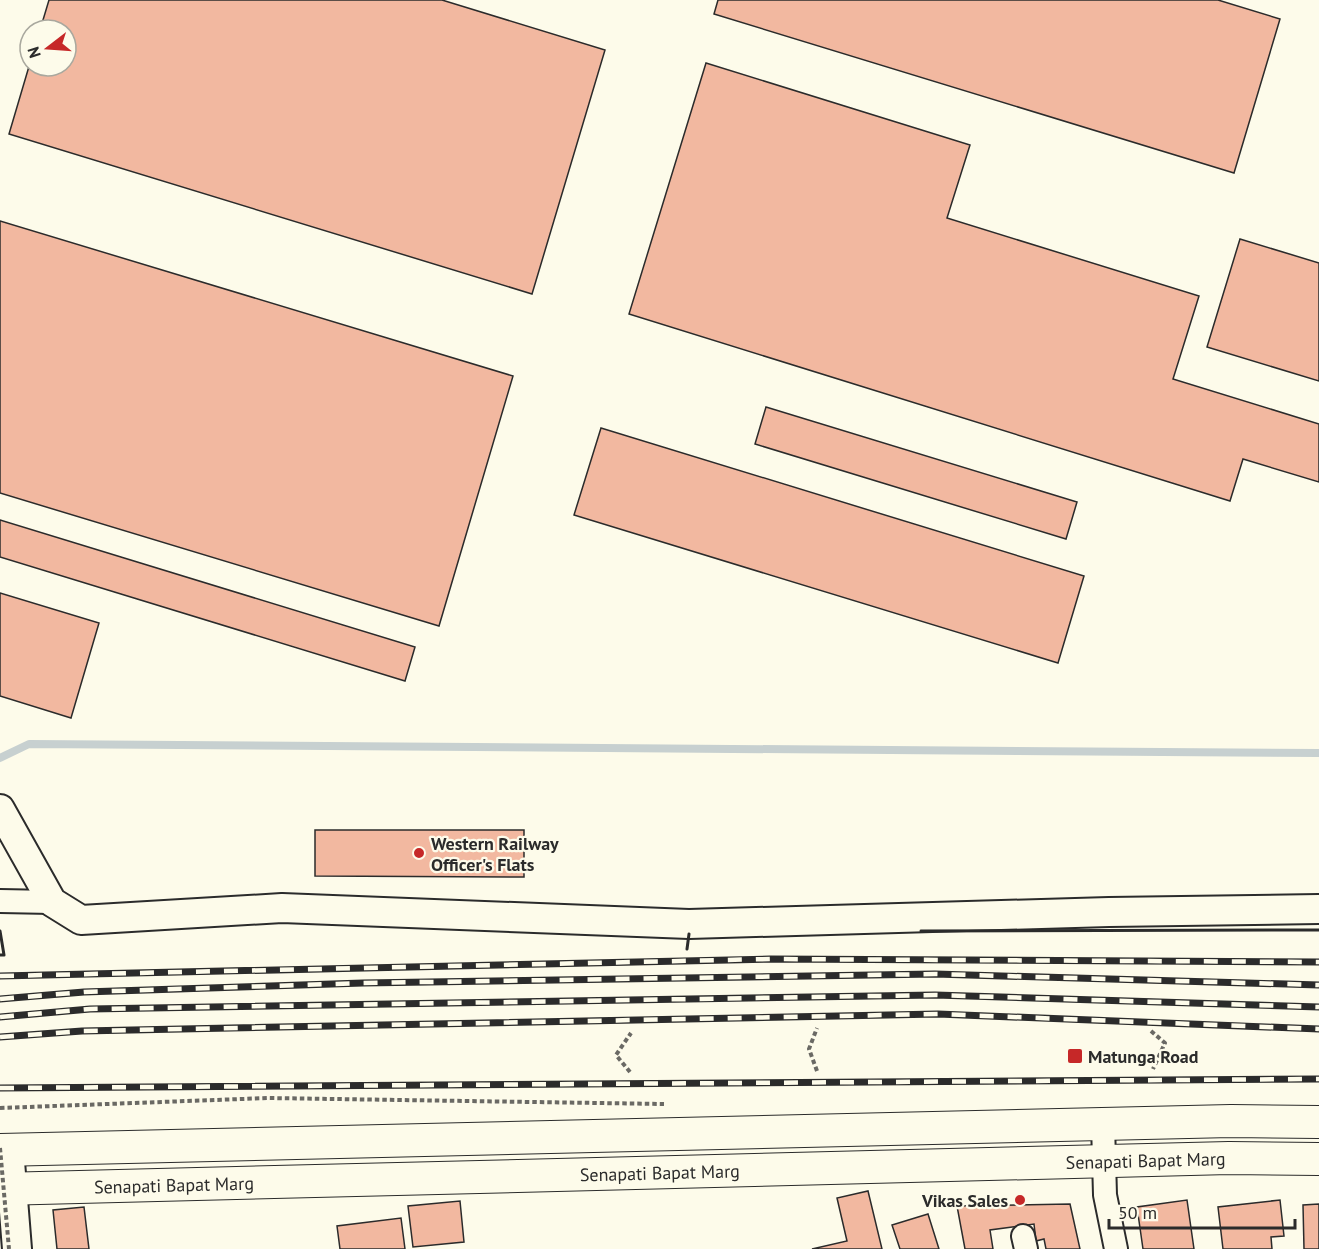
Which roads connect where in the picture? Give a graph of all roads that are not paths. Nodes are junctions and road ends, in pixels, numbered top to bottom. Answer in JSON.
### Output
{"nodes":[{"id":1,"x":0,"y":809,"type":"edge"},
{"id":2,"x":0,"y":901,"type":"edge"},
{"id":3,"x":52,"y":902,"type":"junction"},
{"id":4,"x":1319,"y":909,"type":"edge"},
{"id":5,"x":1319,"y":1122,"type":"edge"},
{"id":6,"x":1103,"y":1124,"type":"junction"},
{"id":7,"x":963,"y":1127,"type":"junction"},
{"id":8,"x":833,"y":1131,"type":"junction"},
{"id":9,"x":712,"y":1134,"type":"junction"},
{"id":10,"x":613,"y":1136,"type":"junction"},
{"id":11,"x":298,"y":1143,"type":"junction"},
{"id":12,"x":129,"y":1147,"type":"junction"},
{"id":13,"x":3,"y":1149,"type":"edge"},
{"id":14,"x":1319,"y":1159,"type":"edge"},
{"id":15,"x":1106,"y":1162,"type":"junction"},
{"id":16,"x":966,"y":1165,"type":"junction"},
{"id":17,"x":833,"y":1169,"type":"junction"},
{"id":18,"x":711,"y":1172,"type":"junction"},
{"id":19,"x":616,"y":1174,"type":"junction"},
{"id":20,"x":298,"y":1182,"type":"junction"},
{"id":21,"x":128,"y":1186,"type":"junction"},
{"id":22,"x":6,"y":1189,"type":"edge"},
{"id":23,"x":17,"y":1249,"type":"edge"},
{"id":24,"x":1116,"y":1249,"type":"edge"}],
"edges":[{"from":1,"to":3,"type":"street"},
{"from":2,"to":3,"type":"street"},
{"from":3,"to":4,"type":"street"},
{"from":5,"to":6,"type":"main road","name":"Senapati Bapat Marg"},
{"from":6,"to":7,"type":"main road","name":"Senapati Bapat Marg"},
{"from":6,"to":15,"type":"street"},
{"from":7,"to":8,"type":"main road","name":"Senapati Bapat Marg"},
{"from":7,"to":16,"type":"main road"},
{"from":8,"to":9,"type":"main road","name":"Senapati Bapat Marg"},
{"from":8,"to":17,"type":"main road"},
{"from":9,"to":10,"type":"main road","name":"Senapati Bapat Marg"},
{"from":9,"to":18,"type":"main road"},
{"from":10,"to":11,"type":"main road","name":"Senapati Bapat Marg"},
{"from":10,"to":19,"type":"main road"},
{"from":11,"to":12,"type":"main road","name":"Senapati Bapat Marg"},
{"from":11,"to":20,"type":"main road"},
{"from":12,"to":13,"type":"main road","name":"Senapati Bapat Marg"},
{"from":12,"to":21,"type":"street"},
{"from":13,"to":22,"type":"street"},
{"from":14,"to":15,"type":"main road","name":"Senapati Bapat Marg"},
{"from":15,"to":16,"type":"main road","name":"Senapati Bapat Marg"},
{"from":15,"to":24,"type":"street"},
{"from":16,"to":17,"type":"main road","name":"Senapati Bapat Marg"},
{"from":17,"to":18,"type":"main road","name":"Senapati Bapat Marg"},
{"from":18,"to":19,"type":"main road","name":"Senapati Bapat Marg"},
{"from":19,"to":20,"type":"main road","name":"Senapati Bapat Marg"},
{"from":20,"to":21,"type":"main road","name":"Senapati Bapat Marg"},
{"from":21,"to":22,"type":"main road","name":"Senapati Bapat Marg"},
{"from":22,"to":23,"type":"street"}]}
